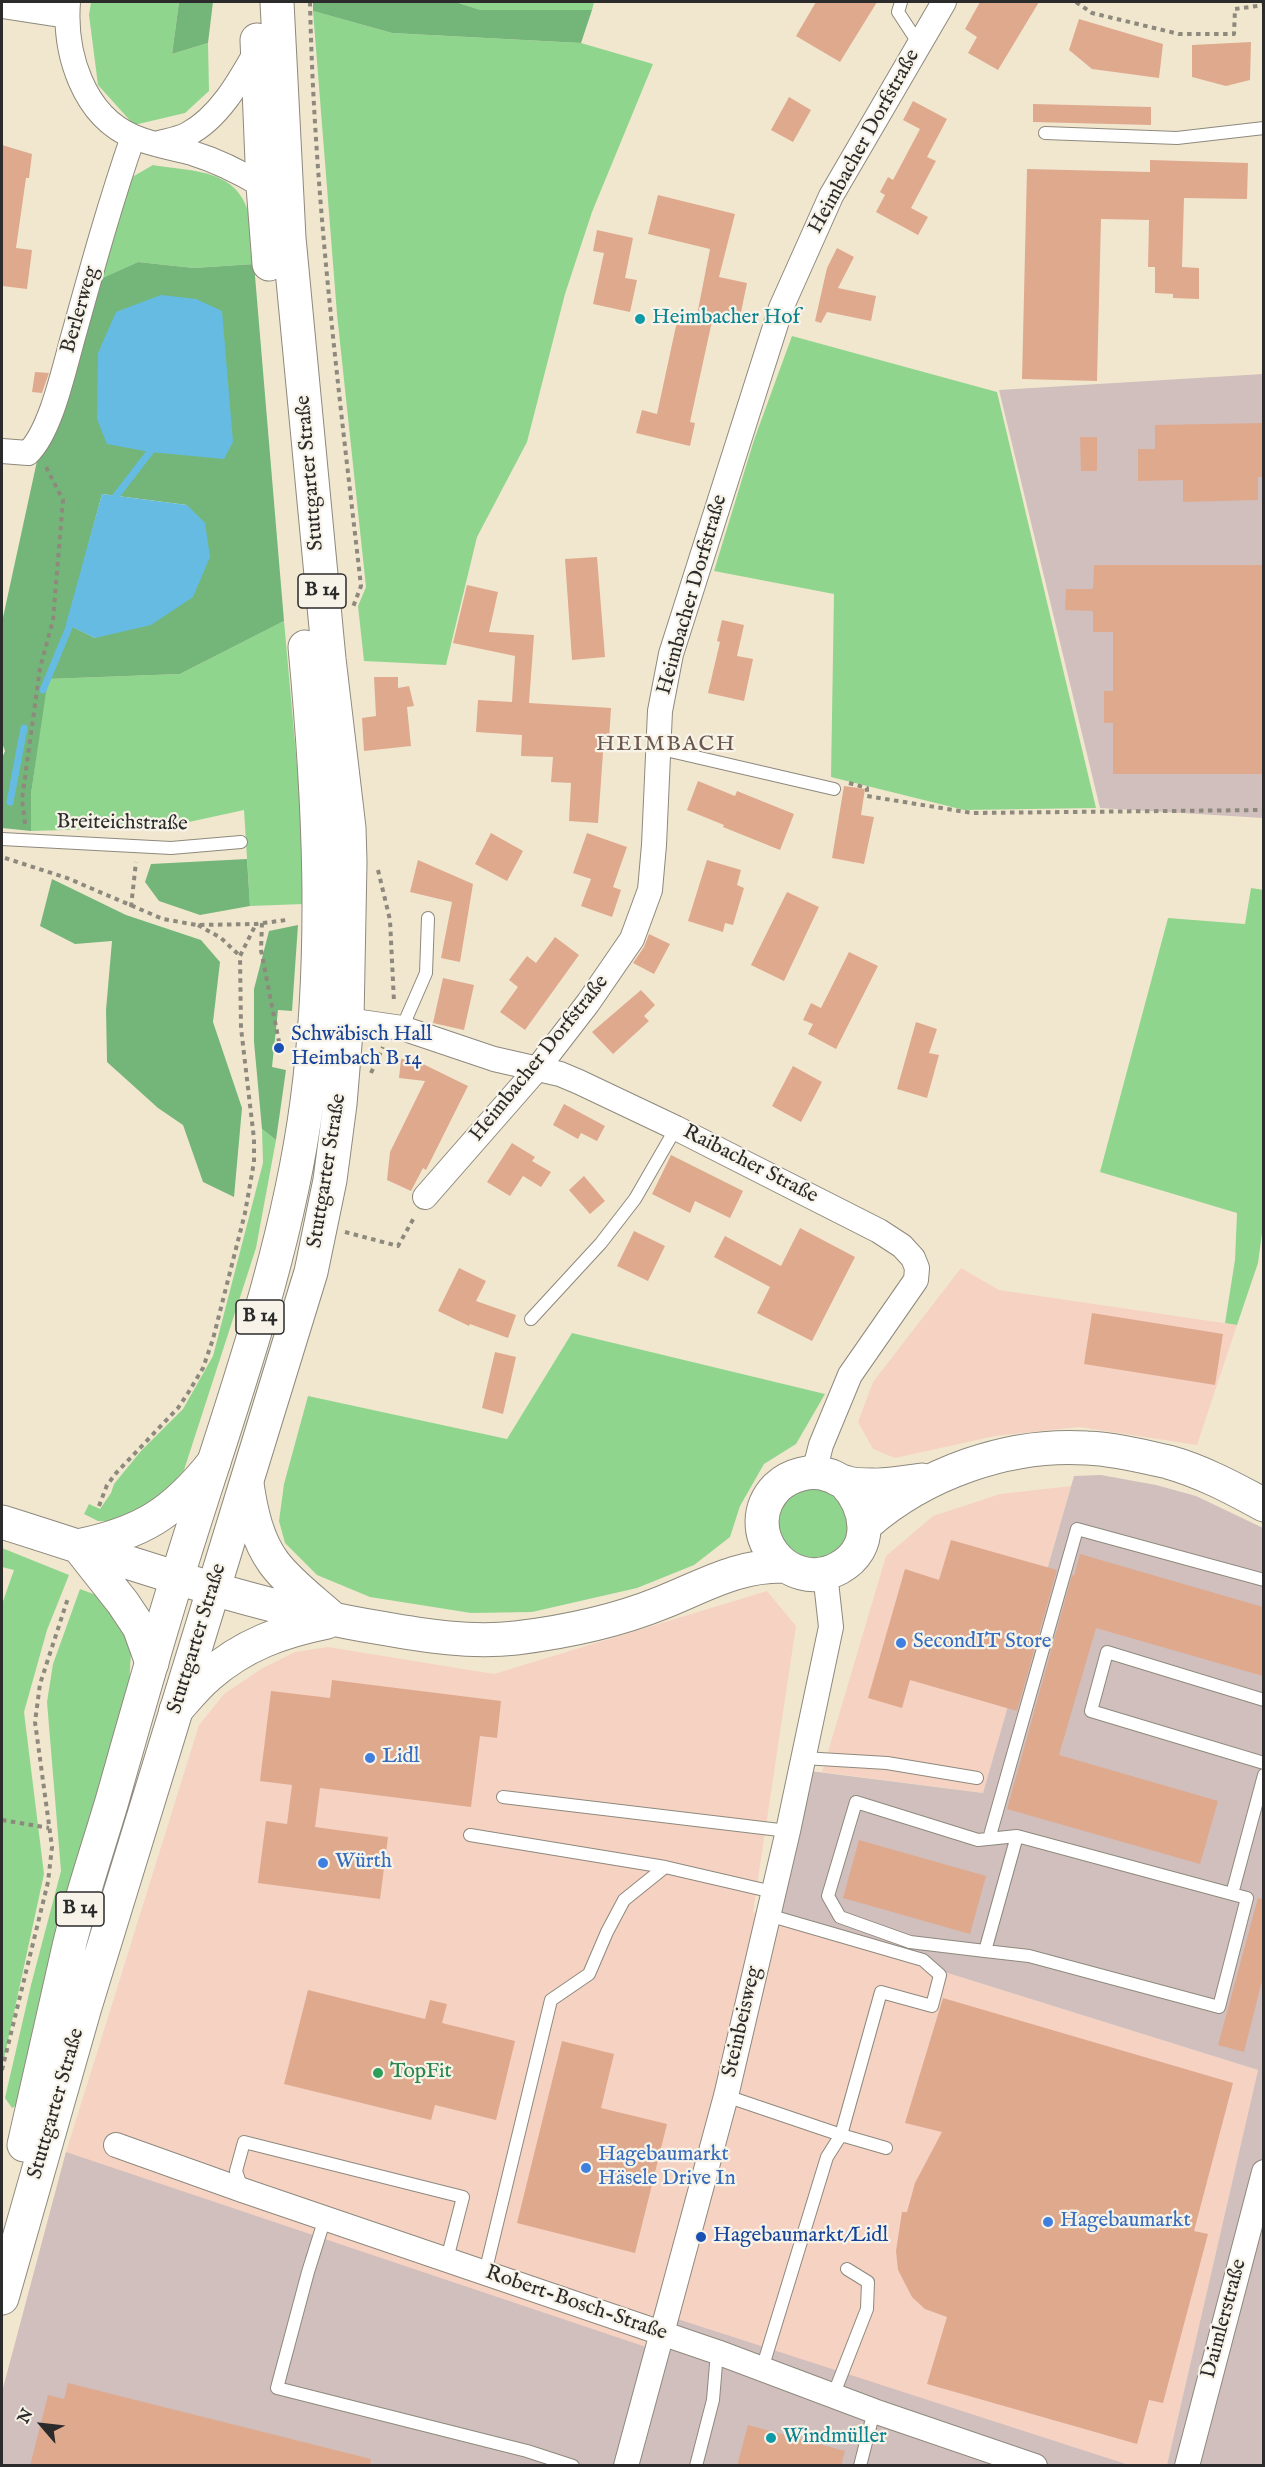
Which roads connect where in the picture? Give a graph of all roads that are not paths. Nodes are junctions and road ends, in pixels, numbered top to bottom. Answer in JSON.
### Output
{"nodes":[{"id":1,"x":257,"y":2,"type":"edge"},
{"id":2,"x":278,"y":2,"type":"edge"},
{"id":3,"x":901,"y":2,"type":"edge"},
{"id":4,"x":944,"y":2,"type":"edge"},
{"id":5,"x":2,"y":6,"type":"edge"},
{"id":6,"x":28,"y":6,"type":"edge"},
{"id":7,"x":68,"y":9,"type":"edge"},
{"id":8,"x":919,"y":44,"type":"junction"},
{"id":9,"x":257,"y":50,"type":"junction"},
{"id":10,"x":1263,"y":128,"type":"edge"},
{"id":11,"x":1045,"y":133,"type":"dead end"},
{"id":12,"x":143,"y":140,"type":"junction"},
{"id":13,"x":262,"y":186,"type":"junction"},
{"id":14,"x":2,"y":451,"type":"edge"},
{"id":15,"x":657,"y":748,"type":"junction"},
{"id":16,"x":834,"y":789,"type":"road end"},
{"id":17,"x":2,"y":839,"type":"edge"},
{"id":18,"x":241,"y":842,"type":"dead end"},
{"id":19,"x":428,"y":918,"type":"dead end"},
{"id":20,"x":347,"y":1020,"type":"junction"},
{"id":21,"x":402,"y":1028,"type":"junction"},
{"id":22,"x":537,"y":1069,"type":"junction"},
{"id":23,"x":676,"y":1128,"type":"junction"},
{"id":24,"x":425,"y":1197,"type":"road end"},
{"id":25,"x":531,"y":1319,"type":"dead end"},
{"id":26,"x":214,"y":1462,"type":"junction"},
{"id":27,"x":829,"y":1477,"type":"junction"},
{"id":28,"x":933,"y":1479,"type":"junction"},
{"id":29,"x":247,"y":1484,"type":"junction"},
{"id":30,"x":1263,"y":1504,"type":"edge"},
{"id":31,"x":764,"y":1511,"type":"junction"},
{"id":32,"x":2,"y":1522,"type":"edge"},
{"id":33,"x":865,"y":1525,"type":"junction"},
{"id":34,"x":87,"y":1549,"type":"junction"},
{"id":35,"x":785,"y":1566,"type":"junction"},
{"id":36,"x":825,"y":1573,"type":"junction"},
{"id":37,"x":167,"y":1576,"type":"junction"},
{"id":38,"x":1263,"y":1580,"type":"edge"},
{"id":39,"x":707,"y":1582,"type":"junction"},
{"id":40,"x":213,"y":1590,"type":"junction"},
{"id":41,"x":334,"y":1621,"type":"junction"},
{"id":42,"x":152,"y":1663,"type":"junction"},
{"id":43,"x":1263,"y":1700,"type":"edge"},
{"id":44,"x":176,"y":1710,"type":"junction"},
{"id":45,"x":803,"y":1758,"type":"junction"},
{"id":46,"x":1263,"y":1763,"type":"edge"},
{"id":47,"x":1263,"y":1775,"type":"edge"},
{"id":48,"x":977,"y":1778,"type":"dead end"},
{"id":49,"x":503,"y":1797,"type":"dead end"},
{"id":50,"x":788,"y":1831,"type":"junction"},
{"id":51,"x":470,"y":1835,"type":"dead end"},
{"id":52,"x":1017,"y":1836,"type":"junction"},
{"id":53,"x":989,"y":1839,"type":"junction"},
{"id":54,"x":664,"y":1867,"type":"junction"},
{"id":55,"x":773,"y":1892,"type":"junction"},
{"id":56,"x":1232,"y":1894,"type":"junction"},
{"id":57,"x":768,"y":1915,"type":"junction"},
{"id":58,"x":985,"y":1952,"type":"junction"},
{"id":59,"x":726,"y":2096,"type":"junction"},
{"id":60,"x":841,"y":2135,"type":"junction"},
{"id":61,"x":116,"y":2145,"type":"dead end"},
{"id":62,"x":886,"y":2148,"type":"dead end"},
{"id":63,"x":1263,"y":2172,"type":"edge"},
{"id":64,"x":242,"y":2190,"type":"junction"},
{"id":65,"x":325,"y":2218,"type":"junction"},
{"id":66,"x":2,"y":2244,"type":"edge"},
{"id":67,"x":447,"y":2259,"type":"junction"},
{"id":68,"x":847,"y":2269,"type":"dead end"},
{"id":69,"x":485,"y":2273,"type":"junction"},
{"id":70,"x":2,"y":2298,"type":"edge"},
{"id":71,"x":662,"y":2334,"type":"junction"},
{"id":72,"x":717,"y":2352,"type":"junction"},
{"id":73,"x":762,"y":2369,"type":"junction"},
{"id":74,"x":833,"y":2396,"type":"junction"},
{"id":75,"x":873,"y":2411,"type":"junction"},
{"id":76,"x":573,"y":2466,"type":"edge"},
{"id":77,"x":626,"y":2466,"type":"edge"},
{"id":78,"x":696,"y":2466,"type":"edge"},
{"id":79,"x":860,"y":2466,"type":"edge"},
{"id":80,"x":1035,"y":2466,"type":"edge"},
{"id":81,"x":1187,"y":2466,"type":"edge"}],
"edges":[{"from":1,"to":9,"type":"main road","name":"Stuttgarter Straße","number":"B 14"},
{"from":2,"to":20,"type":"main road","name":"Stuttgarter Straße","number":"B 14"},
{"from":3,"to":8,"type":"lane"},
{"from":4,"to":8,"type":"street","name":"Heimbacher Dorfstraße"},
{"from":5,"to":6,"type":"street"},
{"from":6,"to":7,"type":"street"},
{"from":7,"to":12,"type":"street"},
{"from":8,"to":15,"type":"street","name":"Heimbacher Dorfstraße"},
{"from":9,"to":12,"type":"street"},
{"from":9,"to":13,"type":"main road","name":"Stuttgarter Straße","number":"B 14"},
{"from":10,"to":11,"type":"lane"},
{"from":12,"to":13,"type":"street"},
{"from":12,"to":14,"type":"street","name":"Berlerweg"},
{"from":13,"to":26,"type":"main road","name":"Stuttgarter Straße","number":"B 14"},
{"from":15,"to":16,"type":"lane"},
{"from":15,"to":22,"type":"street","name":"Heimbacher Dorfstraße"},
{"from":17,"to":18,"type":"lane","name":"Breiteichstraße"},
{"from":19,"to":21,"type":"lane"},
{"from":20,"to":21,"type":"street","name":"Raibacher Straße"},
{"from":20,"to":29,"type":"main road","name":"Stuttgarter Straße","number":"B 14"},
{"from":21,"to":22,"type":"street","name":"Raibacher Straße"},
{"from":22,"to":23,"type":"street","name":"Raibacher Straße"},
{"from":22,"to":24,"type":"street","name":"Heimbacher Dorfstraße"},
{"from":23,"to":25,"type":"lane"},
{"from":23,"to":27,"type":"street","name":"Raibacher Straße"},
{"from":26,"to":34,"type":"main road"},
{"from":26,"to":37,"type":"main road","name":"Stuttgarter Straße","number":"B 14"},
{"from":27,"to":28,"type":"main road"},
{"from":27,"to":31,"type":"main road"},
{"from":27,"to":33,"type":"main road"},
{"from":28,"to":30,"type":"main road"},
{"from":28,"to":33,"type":"main road"},
{"from":29,"to":40,"type":"main road","name":"Stuttgarter Straße","number":"B 14"},
{"from":29,"to":41,"type":"main road"},
{"from":31,"to":35,"type":"main road"},
{"from":31,"to":39,"type":"main road"},
{"from":32,"to":34,"type":"main road"},
{"from":33,"to":36,"type":"main road"},
{"from":34,"to":37,"type":"main road"},
{"from":34,"to":42,"type":"main road"},
{"from":35,"to":36,"type":"main road"},
{"from":35,"to":39,"type":"main road"},
{"from":36,"to":45,"type":"street","name":"Steinbeisweg"},
{"from":37,"to":40,"type":"main road"},
{"from":37,"to":42,"type":"main road","name":"Stuttgarter Straße","number":"B 14"},
{"from":38,"to":53,"type":"lane"},
{"from":39,"to":41,"type":"main road"},
{"from":40,"to":41,"type":"main road"},
{"from":40,"to":44,"type":"main road","name":"Stuttgarter Straße","number":"B 14"},
{"from":41,"to":44,"type":"main road"},
{"from":42,"to":66,"type":"main road","name":"Stuttgarter Straße","number":"B 14"},
{"from":43,"to":46,"type":"lane"},
{"from":44,"to":70,"type":"main road","name":"Stuttgarter Straße","number":"B 14"},
{"from":45,"to":48,"type":"lane"},
{"from":45,"to":50,"type":"street","name":"Steinbeisweg"},
{"from":47,"to":56,"type":"lane"},
{"from":49,"to":50,"type":"lane"},
{"from":50,"to":55,"type":"street","name":"Steinbeisweg"},
{"from":51,"to":54,"type":"lane"},
{"from":52,"to":53,"type":"lane"},
{"from":52,"to":56,"type":"lane"},
{"from":52,"to":58,"type":"lane"},
{"from":53,"to":58,"type":"lane"},
{"from":54,"to":55,"type":"lane"},
{"from":54,"to":69,"type":"lane"},
{"from":55,"to":57,"type":"street","name":"Steinbeisweg"},
{"from":56,"to":58,"type":"lane"},
{"from":57,"to":59,"type":"street","name":"Steinbeisweg"},
{"from":57,"to":60,"type":"lane"},
{"from":59,"to":60,"type":"lane"},
{"from":59,"to":71,"type":"street","name":"Steinbeisweg"},
{"from":60,"to":62,"type":"lane"},
{"from":60,"to":73,"type":"lane"},
{"from":61,"to":64,"type":"street","name":"Robert-Bosch-Straße"},
{"from":63,"to":81,"type":"street","name":"Daimlerstraße"},
{"from":64,"to":65,"type":"street","name":"Robert-Bosch-Straße"},
{"from":64,"to":67,"type":"lane"},
{"from":65,"to":67,"type":"street","name":"Robert-Bosch-Straße"},
{"from":65,"to":76,"type":"lane"},
{"from":67,"to":69,"type":"street","name":"Robert-Bosch-Straße"},
{"from":68,"to":74,"type":"lane"},
{"from":69,"to":71,"type":"street","name":"Robert-Bosch-Straße"},
{"from":71,"to":72,"type":"street","name":"Robert-Bosch-Straße"},
{"from":71,"to":77,"type":"street","name":"Steinbeisweg"},
{"from":72,"to":73,"type":"street","name":"Robert-Bosch-Straße"},
{"from":72,"to":78,"type":"lane"},
{"from":73,"to":74,"type":"street","name":"Robert-Bosch-Straße"},
{"from":74,"to":75,"type":"street","name":"Robert-Bosch-Straße"},
{"from":75,"to":79,"type":"lane"},
{"from":75,"to":80,"type":"street","name":"Robert-Bosch-Straße"}]}
